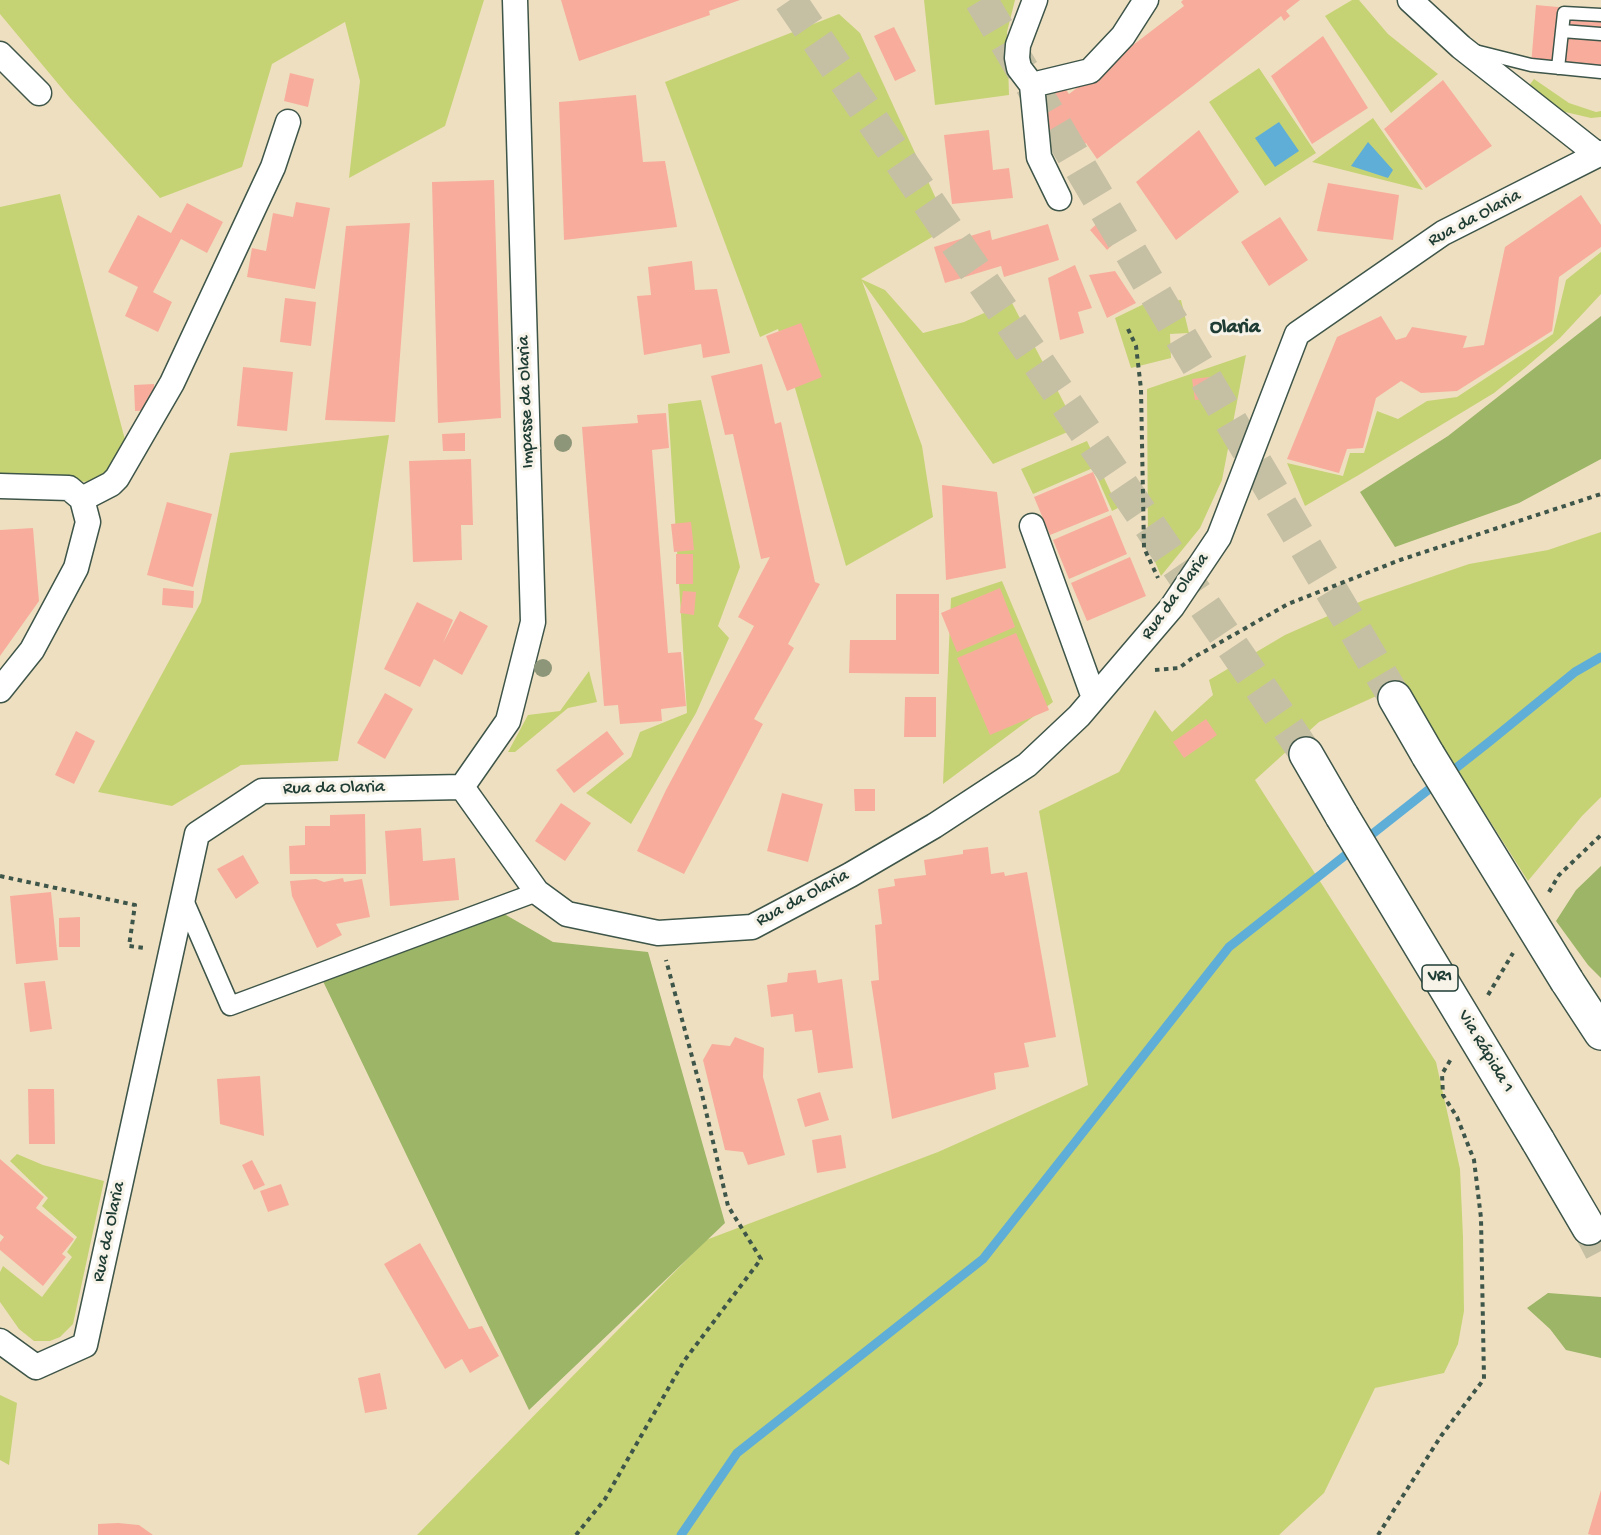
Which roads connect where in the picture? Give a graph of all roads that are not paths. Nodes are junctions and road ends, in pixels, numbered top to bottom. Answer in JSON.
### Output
{"nodes":[{"id":1,"x":515,"y":0,"type":"edge"},
{"id":2,"x":1035,"y":0,"type":"edge"},
{"id":3,"x":1146,"y":0,"type":"edge"},
{"id":4,"x":1410,"y":0,"type":"edge"},
{"id":5,"x":1601,"y":15,"type":"edge"},
{"id":6,"x":1562,"y":31,"type":"junction"},
{"id":7,"x":1601,"y":34,"type":"edge"},
{"id":8,"x":1461,"y":47,"type":"junction"},
{"id":9,"x":0,"y":54,"type":"edge"},
{"id":10,"x":1558,"y":68,"type":"junction"},
{"id":11,"x":1601,"y":72,"type":"edge"},
{"id":12,"x":1032,"y":85,"type":"junction"},
{"id":13,"x":39,"y":93,"type":"dead end"},
{"id":14,"x":288,"y":122,"type":"dead end"},
{"id":15,"x":1600,"y":154,"type":"edge"},
{"id":16,"x":1059,"y":198,"type":"dead end"},
{"id":17,"x":0,"y":486,"type":"edge"},
{"id":18,"x":82,"y":499,"type":"junction"},
{"id":19,"x":1032,"y":526,"type":"dead end"},
{"id":20,"x":0,"y":690,"type":"edge"},
{"id":21,"x":1094,"y":698,"type":"junction"},
{"id":22,"x":1395,"y":698,"type":"tunnel mouth"},
{"id":23,"x":1306,"y":754,"type":"tunnel mouth"},
{"id":24,"x":462,"y":787,"type":"junction"},
{"id":25,"x":537,"y":892,"type":"junction"},
{"id":26,"x":183,"y":898,"type":"junction"},
{"id":27,"x":1601,"y":1034,"type":"edge"},
{"id":28,"x":1589,"y":1228,"type":"tunnel mouth"},
{"id":29,"x":0,"y":1341,"type":"edge"}],
"edges":[{"from":1,"to":24,"type":"street","name":"Impasse da Olaria"},
{"from":2,"to":12,"type":"street"},
{"from":3,"to":12,"type":"street"},
{"from":4,"to":8,"type":"street"},
{"from":5,"to":6,"type":"lane"},
{"from":6,"to":7,"type":"lane"},
{"from":6,"to":10,"type":"lane"},
{"from":8,"to":10,"type":"lane"},
{"from":8,"to":15,"type":"street"},
{"from":9,"to":13,"type":"street"},
{"from":10,"to":11,"type":"lane"},
{"from":12,"to":16,"type":"street"},
{"from":14,"to":18,"type":"street"},
{"from":15,"to":21,"type":"street","name":"Rua da Olaria"},
{"from":17,"to":18,"type":"street"},
{"from":18,"to":20,"type":"street"},
{"from":19,"to":21,"type":"street"},
{"from":21,"to":25,"type":"street","name":"Rua da Olaria"},
{"from":22,"to":27,"type":"highway","bridge":true},
{"from":23,"to":28,"type":"highway","name":"Via Rápida 1","number":"VR1","bridge":true},
{"from":24,"to":25,"type":"street","name":"Rua da Olaria"},
{"from":24,"to":26,"type":"street","name":"Rua da Olaria"},
{"from":25,"to":26,"type":"street"},
{"from":26,"to":29,"type":"street","name":"Rua da Olaria"}]}
